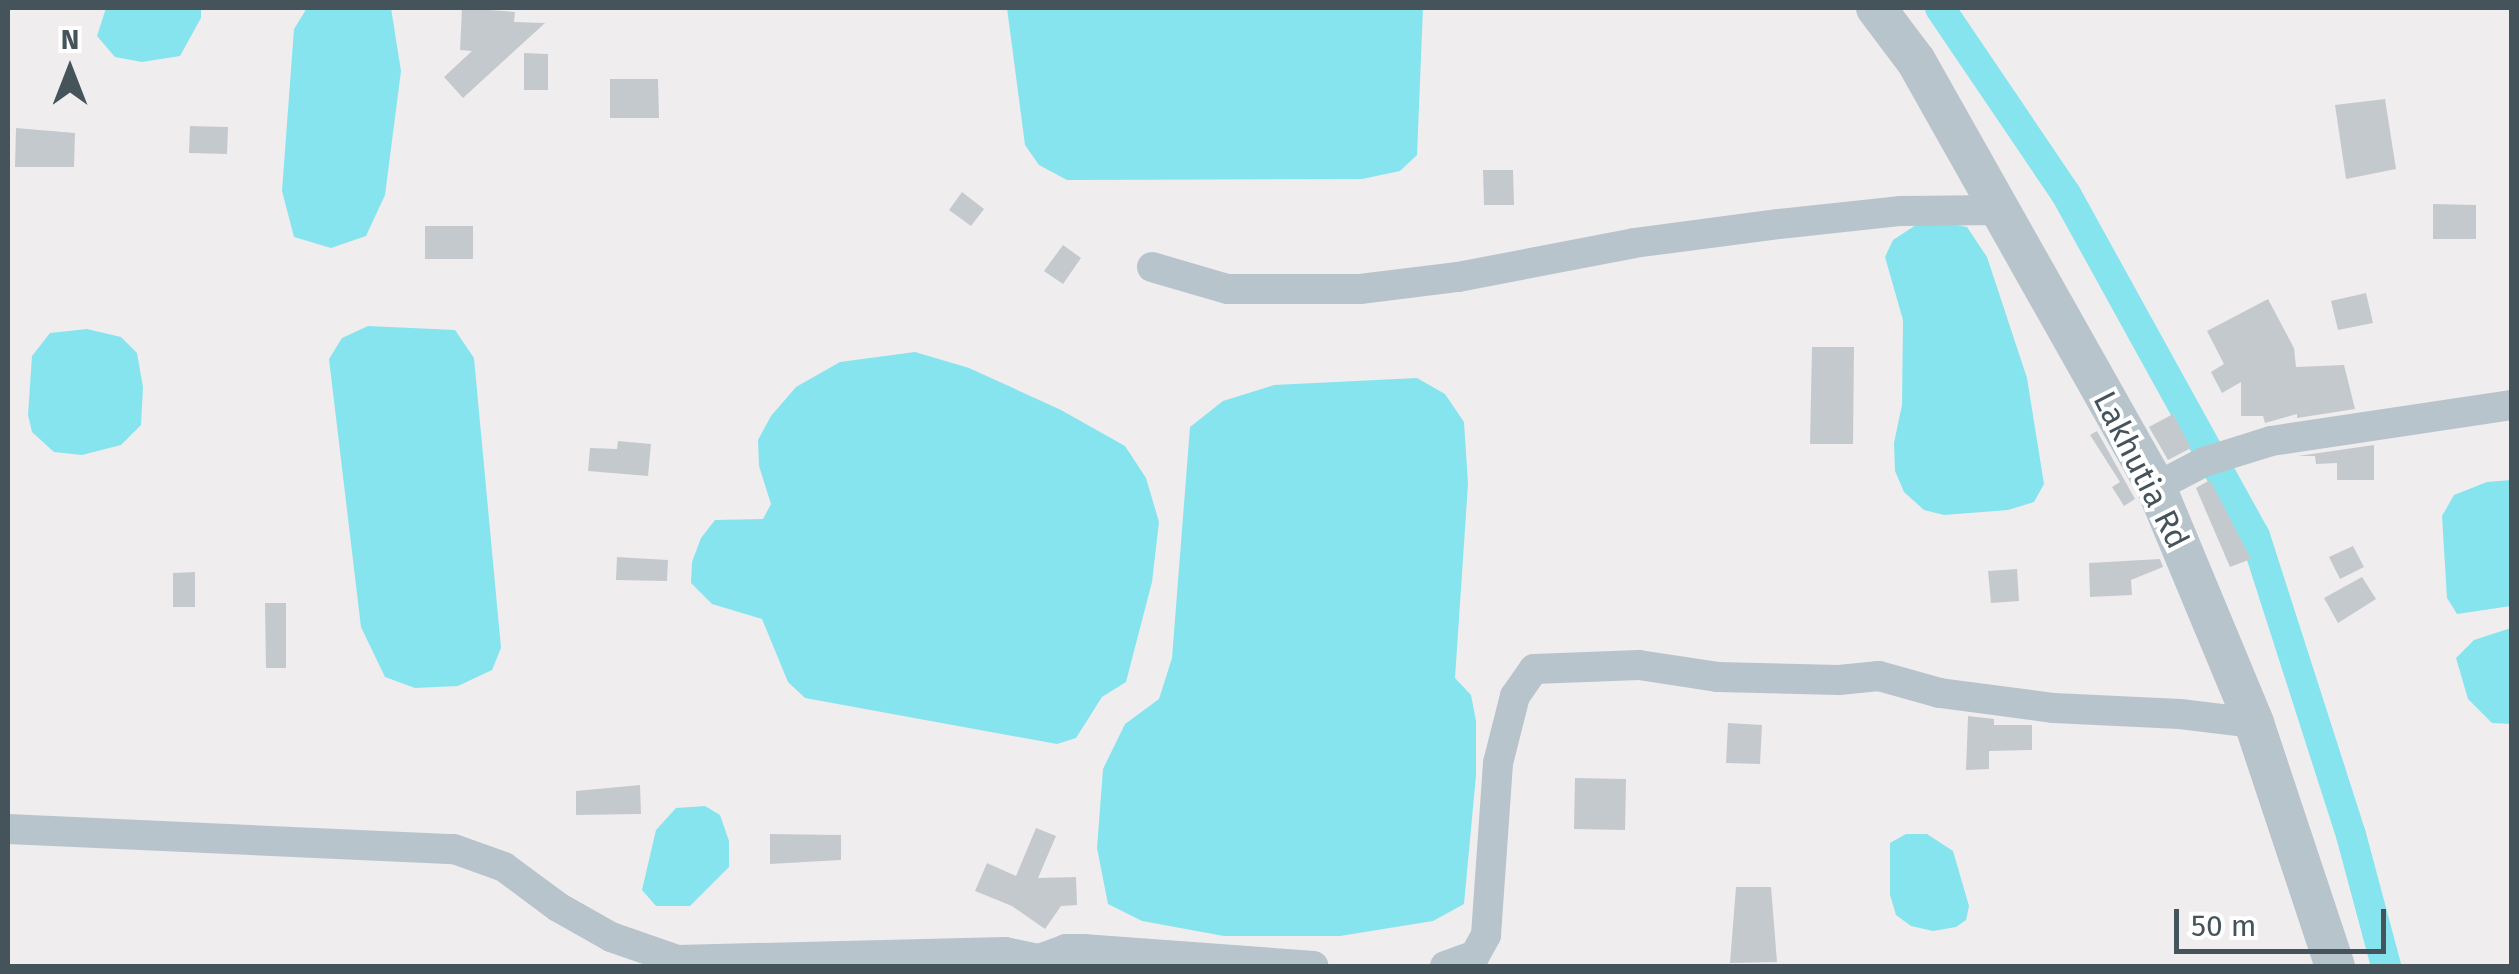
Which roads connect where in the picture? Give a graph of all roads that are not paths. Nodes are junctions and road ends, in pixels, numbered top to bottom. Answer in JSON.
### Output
{"nodes":[{"id":1,"x":1876,"y":8,"type":"edge"},
{"id":2,"x":2000,"y":210,"type":"junction"},
{"id":3,"x":1152,"y":267,"type":"dead end"},
{"id":4,"x":2512,"y":405,"type":"edge"},
{"id":5,"x":2156,"y":487,"type":"junction"},
{"id":6,"x":2254,"y":722,"type":"junction"},
{"id":7,"x":8,"y":829,"type":"edge"},
{"id":8,"x":1041,"y":963,"type":"edge"},
{"id":9,"x":1313,"y":966,"type":"edge"},
{"id":10,"x":1445,"y":966,"type":"edge"},
{"id":11,"x":2335,"y":966,"type":"edge"}],
"edges":[{"from":1,"to":2,"type":"street","name":"Lakhutia Rd"},
{"from":2,"to":3,"type":"street"},
{"from":2,"to":5,"type":"street","name":"Lakhutia Rd"},
{"from":4,"to":5,"type":"street"},
{"from":5,"to":6,"type":"street","name":"Lakhutia Rd"},
{"from":6,"to":10,"type":"street"},
{"from":6,"to":11,"type":"street","name":"Lakhutia Rd"},
{"from":7,"to":8,"type":"street"},
{"from":8,"to":9,"type":"street"}]}
